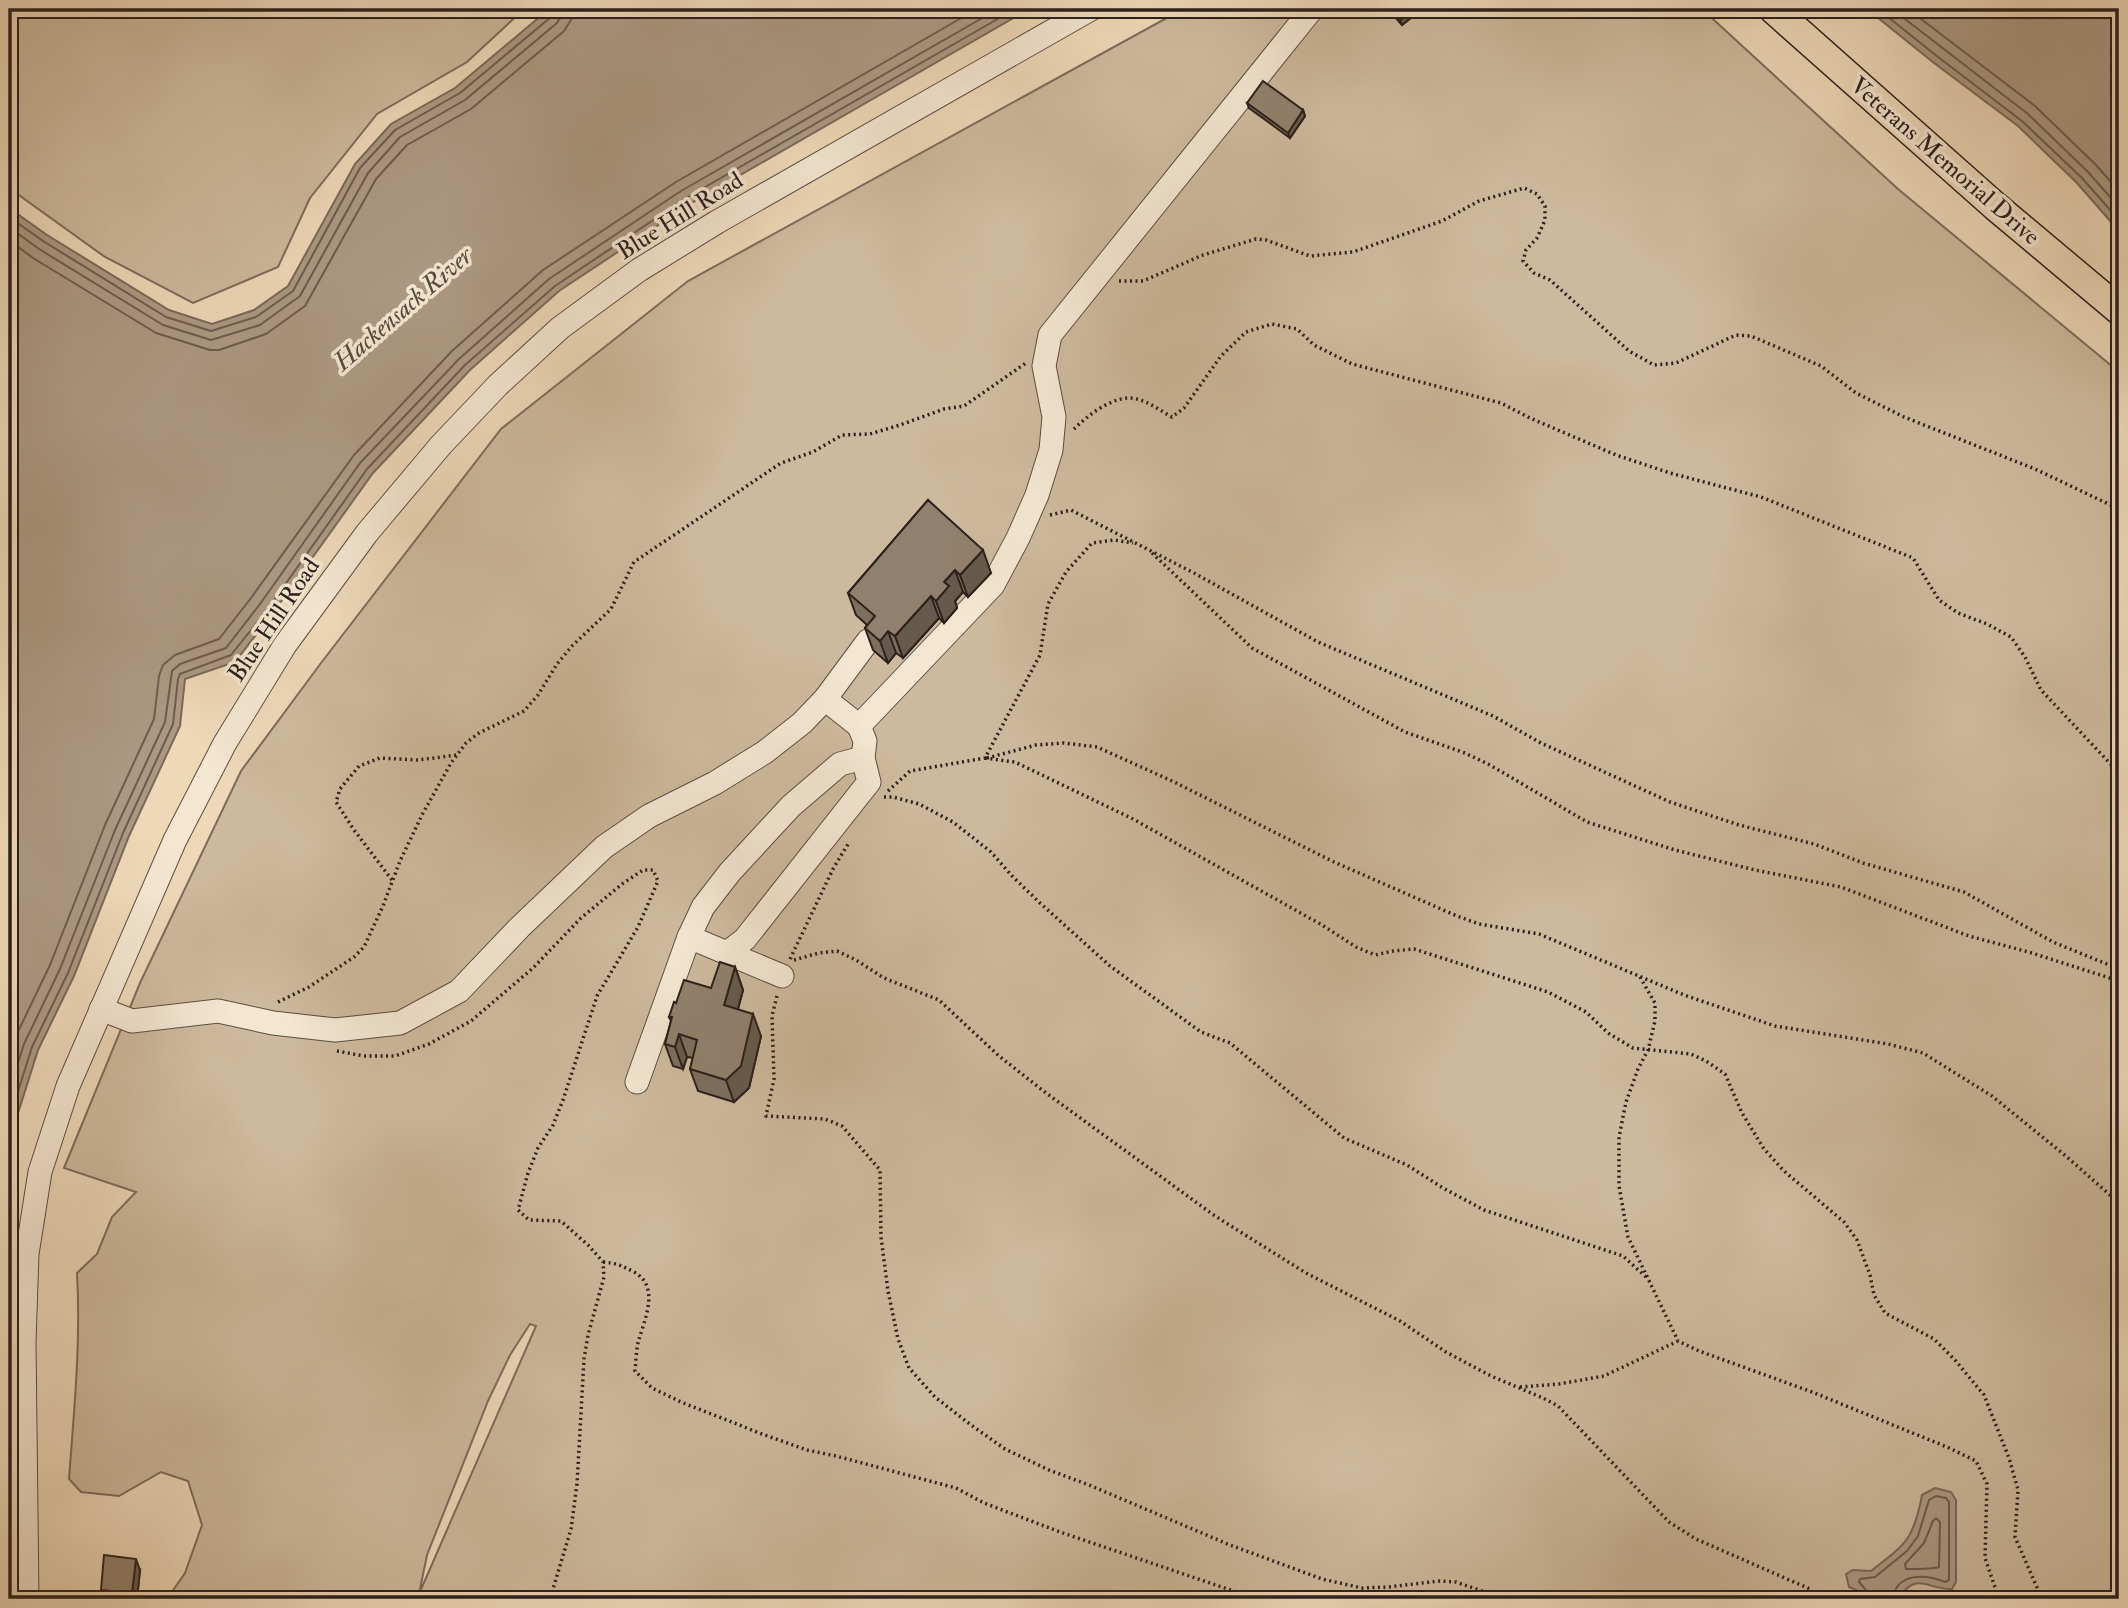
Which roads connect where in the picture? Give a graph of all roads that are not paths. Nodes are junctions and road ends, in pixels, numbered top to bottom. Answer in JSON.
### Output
{"nodes":[{"id":1,"x":1091,"y":9,"type":"edge"},
{"id":2,"x":1312,"y":9,"type":"edge"},
{"id":3,"x":1773,"y":9,"type":"edge"},
{"id":4,"x":2119,"y":310,"type":"edge"},
{"id":5,"x":868,"y":641,"type":"edge"},
{"id":6,"x":825,"y":699,"type":"junction"},
{"id":7,"x":859,"y":726,"type":"junction"},
{"id":8,"x":863,"y":758,"type":"junction"},
{"id":9,"x":689,"y":937,"type":"junction"},
{"id":10,"x":727,"y":953,"type":"junction"},
{"id":11,"x":782,"y":976,"type":"road end"},
{"id":12,"x":101,"y":1009,"type":"junction"},
{"id":13,"x":637,"y":1082,"type":"dead end"},
{"id":14,"x":27,"y":1599,"type":"edge"}],
"edges":[{"from":1,"to":12,"type":"street","name":"Blue Hill Road"},
{"from":2,"to":7,"type":"street"},
{"from":3,"to":4,"type":"main road","name":"Veterans Memorial Drive"},
{"from":5,"to":6,"type":"street"},
{"from":6,"to":7,"type":"street"},
{"from":6,"to":12,"type":"street"},
{"from":7,"to":8,"type":"street"},
{"from":8,"to":9,"type":"street"},
{"from":8,"to":10,"type":"street"},
{"from":9,"to":10,"type":"street"},
{"from":9,"to":13,"type":"street"},
{"from":10,"to":11,"type":"street"},
{"from":12,"to":14,"type":"street","name":"Blue Hill Road"}]}
